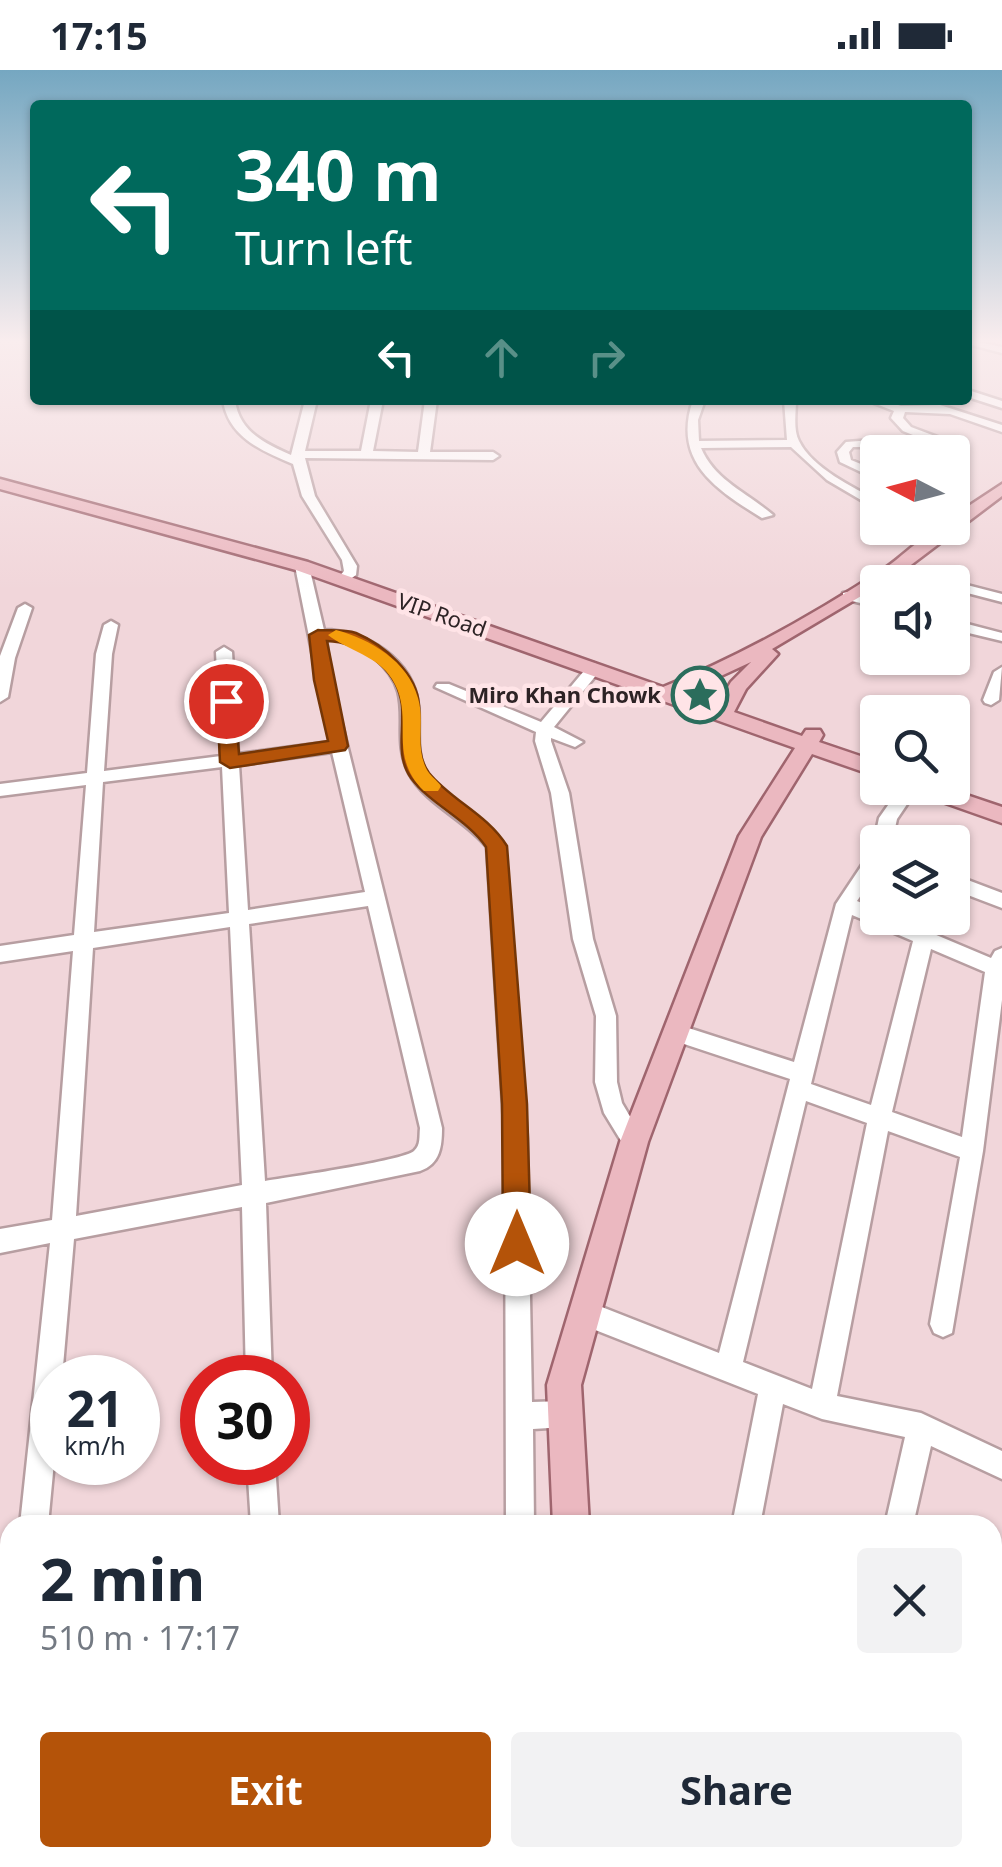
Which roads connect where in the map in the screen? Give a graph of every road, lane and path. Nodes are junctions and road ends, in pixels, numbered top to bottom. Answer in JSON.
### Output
{"nodes":[{"id":1,"x":238,"y":424,"type":"edge"},
{"id":2,"x":305,"y":424,"type":"edge"},
{"id":3,"x":372,"y":424,"type":"edge"},
{"id":4,"x":428,"y":424,"type":"edge"},
{"id":5,"x":690,"y":424,"type":"edge"},
{"id":6,"x":789,"y":424,"type":"edge"},
{"id":7,"x":997,"y":427,"type":"edge"},
{"id":8,"x":980,"y":433,"type":"dead end"},
{"id":9,"x":794,"y":443,"type":"junction"},
{"id":10,"x":860,"y":444,"type":"edge"},
{"id":11,"x":693,"y":445,"type":"junction"},
{"id":12,"x":366,"y":455,"type":"junction"},
{"id":13,"x":424,"y":456,"type":"junction"},
{"id":14,"x":492,"y":456,"type":"dead end"},
{"id":15,"x":296,"y":457,"type":"junction"},
{"id":16,"x":860,"y":468,"type":"edge"},
{"id":17,"x":0,"y":474,"type":"edge"},
{"id":18,"x":0,"y":484,"type":"edge"},
{"id":19,"x":1002,"y":489,"type":"edge"},
{"id":20,"x":860,"y":493,"type":"edge"},
{"id":21,"x":970,"y":512,"type":"edge"},
{"id":22,"x":767,"y":515,"type":"dead end"},
{"id":23,"x":926,"y":545,"type":"edge"},
{"id":24,"x":899,"y":565,"type":"edge"},
{"id":25,"x":302,"y":566,"type":"junction"},
{"id":26,"x":347,"y":577,"type":"junction"},
{"id":27,"x":860,"y":589,"type":"edge"},
{"id":28,"x":970,"y":590,"type":"edge"},
{"id":29,"x":848,"y":596,"type":"junction"},
{"id":30,"x":1002,"y":598,"type":"edge"},
{"id":31,"x":860,"y":599,"type":"edge"},
{"id":32,"x":25,"y":608,"type":"dead end"},
{"id":33,"x":802,"y":622,"type":"junction"},
{"id":34,"x":111,"y":625,"type":"dead end"},
{"id":35,"x":970,"y":629,"type":"edge"},
{"id":36,"x":318,"y":635,"type":"junction"},
{"id":37,"x":1002,"y":637,"type":"edge"},
{"id":38,"x":224,"y":652,"type":"dead end"},
{"id":39,"x":594,"y":668,"type":"junction"},
{"id":40,"x":1002,"y":672,"type":"edge"},
{"id":41,"x":443,"y":687,"type":"dead end"},
{"id":42,"x":672,"y":690,"type":"junction"},
{"id":43,"x":0,"y":696,"type":"edge"},
{"id":44,"x":991,"y":700,"type":"dead end"},
{"id":45,"x":725,"y":709,"type":"junction"},
{"id":46,"x":544,"y":729,"type":"junction"},
{"id":47,"x":809,"y":739,"type":"junction"},
{"id":48,"x":575,"y":742,"type":"dead end"},
{"id":49,"x":338,"y":746,"type":"junction"},
{"id":50,"x":860,"y":753,"type":"edge"},
{"id":51,"x":230,"y":762,"type":"junction"},
{"id":52,"x":860,"y":762,"type":"edge"},
{"id":53,"x":95,"y":778,"type":"junction"},
{"id":54,"x":0,"y":790,"type":"edge"},
{"id":55,"x":970,"y":790,"type":"edge"},
{"id":56,"x":1002,"y":802,"type":"edge"},
{"id":57,"x":970,"y":803,"type":"edge"},
{"id":58,"x":1002,"y":814,"type":"edge"},
{"id":59,"x":860,"y":882,"type":"edge"},
{"id":60,"x":970,"y":889,"type":"edge"},
{"id":61,"x":375,"y":898,"type":"junction"},
{"id":62,"x":1002,"y":902,"type":"edge"},
{"id":63,"x":845,"y":904,"type":"junction"},
{"id":64,"x":238,"y":918,"type":"junction"},
{"id":65,"x":924,"y":937,"type":"junction"},
{"id":66,"x":84,"y":942,"type":"junction"},
{"id":67,"x":0,"y":954,"type":"edge"},
{"id":68,"x":1000,"y":965,"type":"edge"},
{"id":69,"x":676,"y":1033,"type":"junction"},
{"id":70,"x":801,"y":1082,"type":"junction"},
{"id":71,"x":879,"y":1118,"type":"junction"},
{"id":72,"x":634,"y":1142,"type":"junction"},
{"id":73,"x":972,"y":1151,"type":"junction"},
{"id":74,"x":254,"y":1195,"type":"junction"},
{"id":75,"x":64,"y":1230,"type":"junction"},
{"id":76,"x":0,"y":1242,"type":"edge"},
{"id":77,"x":584,"y":1313,"type":"junction"},
{"id":78,"x":942,"y":1324,"type":"dead end"},
{"id":79,"x":258,"y":1355,"type":"edge"},
{"id":80,"x":728,"y":1369,"type":"junction"},
{"id":81,"x":773,"y":1386,"type":"junction"},
{"id":82,"x":822,"y":1406,"type":"junction"},
{"id":83,"x":565,"y":1414,"type":"junction"},
{"id":84,"x":517,"y":1416,"type":"junction"},
{"id":85,"x":921,"y":1426,"type":"junction"},
{"id":86,"x":1002,"y":1466,"type":"edge"},
{"id":87,"x":262,"y":1485,"type":"edge"},
{"id":88,"x":35,"y":1515,"type":"edge"},
{"id":89,"x":264,"y":1515,"type":"edge"},
{"id":90,"x":520,"y":1515,"type":"edge"},
{"id":91,"x":571,"y":1515,"type":"edge"},
{"id":92,"x":748,"y":1515,"type":"edge"},
{"id":93,"x":901,"y":1515,"type":"edge"}],
"edges":[{"from":1,"to":15,"type":"street"},
{"from":2,"to":15,"type":"street"},
{"from":3,"to":12,"type":"street"},
{"from":4,"to":13,"type":"street"},
{"from":5,"to":11,"type":"street"},
{"from":6,"to":9,"type":"street"},
{"from":7,"to":8,"type":"street"},
{"from":9,"to":11,"type":"street"},
{"from":9,"to":20,"type":"street"},
{"from":10,"to":16,"type":"street"},
{"from":11,"to":22,"type":"street"},
{"from":12,"to":13,"type":"street"},
{"from":12,"to":15,"type":"street"},
{"from":13,"to":14,"type":"street"},
{"from":15,"to":26,"type":"street"},
{"from":17,"to":26,"type":"main road","name":"VIP Road"},
{"from":18,"to":25,"type":"main road","name":"VIP Road"},
{"from":19,"to":21,"type":"main road"},
{"from":23,"to":24,"type":"main road"},
{"from":25,"to":26,"type":"main road","name":"VIP Road"},
{"from":25,"to":36,"type":"street"},
{"from":26,"to":39,"type":"main road","name":"VIP Road"},
{"from":26,"to":42,"type":"main road","name":"VIP Road"},
{"from":27,"to":29,"type":"main road"},
{"from":28,"to":30,"type":"street"},
{"from":29,"to":31,"type":"street"},
{"from":29,"to":33,"type":"main road"},
{"from":32,"to":43,"type":"street"},
{"from":33,"to":42,"type":"main road"},
{"from":33,"to":45,"type":"main road"},
{"from":34,"to":53,"type":"street"},
{"from":35,"to":37,"type":"street"},
{"from":36,"to":49,"type":"street"},
{"from":36,"to":84,"type":"street"},
{"from":38,"to":51,"type":"street"},
{"from":39,"to":42,"type":"main road","name":"VIP Road"},
{"from":39,"to":46,"type":"street"},
{"from":40,"to":44,"type":"street"},
{"from":41,"to":46,"type":"street"},
{"from":42,"to":45,"type":"main road","name":"VIP Road"},
{"from":45,"to":47,"type":"main road","name":"VIP Road"},
{"from":46,"to":48,"type":"street"},
{"from":46,"to":72,"type":"street"},
{"from":47,"to":50,"type":"main road","name":"VIP Road"},
{"from":47,"to":52,"type":"main road","name":"VIP Road"},
{"from":47,"to":69,"type":"main road"},
{"from":49,"to":51,"type":"street"},
{"from":49,"to":61,"type":"street"},
{"from":51,"to":53,"type":"street"},
{"from":51,"to":64,"type":"street"},
{"from":53,"to":54,"type":"street"},
{"from":53,"to":66,"type":"street"},
{"from":55,"to":56,"type":"main road"},
{"from":57,"to":58,"type":"main road"},
{"from":59,"to":63,"type":"street"},
{"from":60,"to":62,"type":"street"},
{"from":61,"to":64,"type":"street"},
{"from":61,"to":74,"type":"street"},
{"from":63,"to":65,"type":"street"},
{"from":63,"to":70,"type":"street"},
{"from":64,"to":66,"type":"street"},
{"from":64,"to":74,"type":"street"},
{"from":65,"to":68,"type":"street"},
{"from":65,"to":71,"type":"street"},
{"from":66,"to":67,"type":"street"},
{"from":66,"to":75,"type":"street"},
{"from":68,"to":73,"type":"street"},
{"from":69,"to":70,"type":"street"},
{"from":69,"to":72,"type":"main road"},
{"from":70,"to":71,"type":"street"},
{"from":70,"to":80,"type":"street"},
{"from":71,"to":73,"type":"street"},
{"from":71,"to":82,"type":"street"},
{"from":72,"to":77,"type":"main road"},
{"from":73,"to":78,"type":"street"},
{"from":74,"to":75,"type":"street"},
{"from":74,"to":79,"type":"street"},
{"from":75,"to":76,"type":"street"},
{"from":75,"to":88,"type":"street"},
{"from":77,"to":80,"type":"street"},
{"from":77,"to":83,"type":"main road"},
{"from":80,"to":81,"type":"street"},
{"from":81,"to":82,"type":"street"},
{"from":81,"to":92,"type":"street"},
{"from":82,"to":85,"type":"street"},
{"from":83,"to":84,"type":"street"},
{"from":83,"to":91,"type":"main road"},
{"from":84,"to":90,"type":"street"},
{"from":85,"to":86,"type":"street"},
{"from":85,"to":93,"type":"street"},
{"from":87,"to":89,"type":"street"}]}
